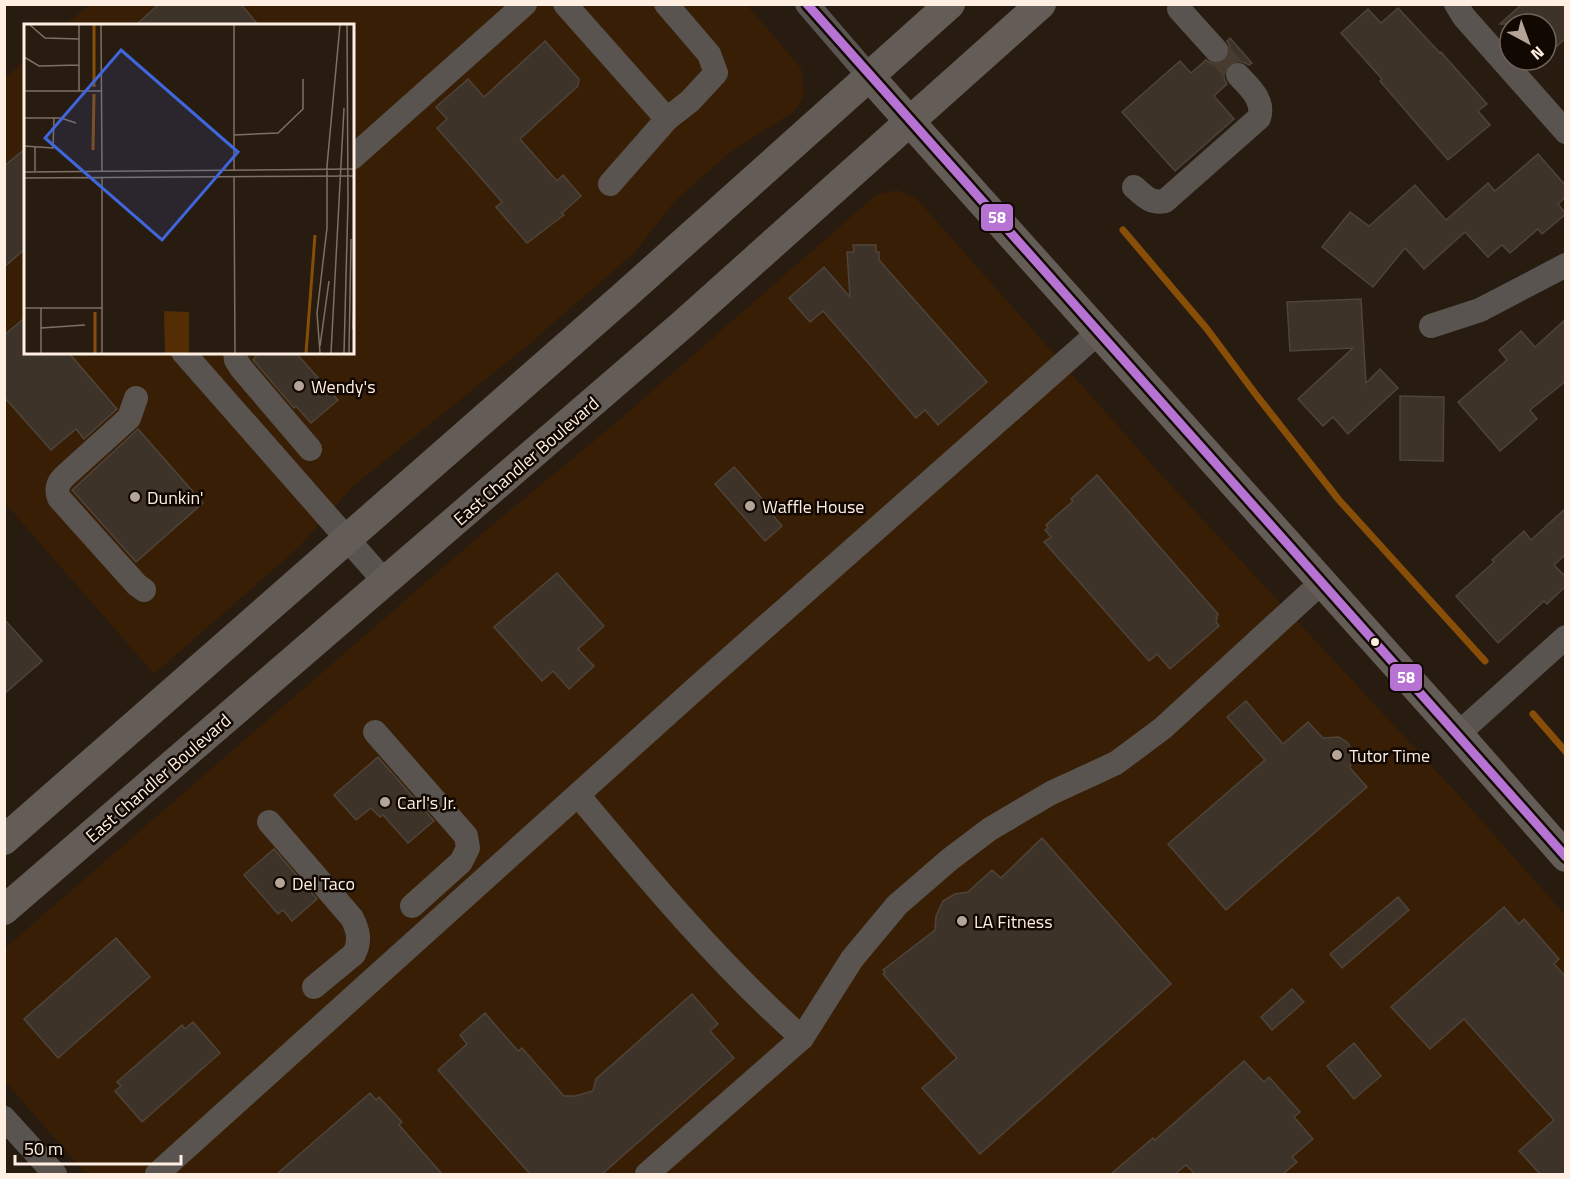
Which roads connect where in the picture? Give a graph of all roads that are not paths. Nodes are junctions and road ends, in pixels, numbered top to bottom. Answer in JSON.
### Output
{"nodes":[{"id":1,"x":525,"y":4,"type":"edge"},
{"id":2,"x":565,"y":4,"type":"edge"},
{"id":3,"x":666,"y":4,"type":"edge"},
{"id":4,"x":807,"y":4,"type":"edge"},
{"id":5,"x":950,"y":4,"type":"edge"},
{"id":6,"x":1041,"y":4,"type":"edge"},
{"id":7,"x":1456,"y":4,"type":"edge"},
{"id":8,"x":1179,"y":9,"type":"dead end"},
{"id":9,"x":1216,"y":50,"type":"tunnel mouth"},
{"id":10,"x":1238,"y":75,"type":"tunnel mouth"},
{"id":11,"x":869,"y":76,"type":"junction"},
{"id":12,"x":668,"y":118,"type":"junction"},
{"id":13,"x":911,"y":121,"type":"junction"},
{"id":14,"x":1566,"y":132,"type":"edge"},
{"id":15,"x":354,"y":156,"type":"edge"},
{"id":16,"x":610,"y":184,"type":"dead end"},
{"id":17,"x":1134,"y":187,"type":"dead end"},
{"id":18,"x":1566,"y":266,"type":"edge"},
{"id":19,"x":1431,"y":326,"type":"dead end"},
{"id":20,"x":1099,"y":332,"type":"junction"},
{"id":21,"x":185,"y":354,"type":"edge"},
{"id":22,"x":235,"y":354,"type":"edge"},
{"id":23,"x":136,"y":398,"type":"dead end"},
{"id":24,"x":310,"y":449,"type":"dead end"},
{"id":25,"x":347,"y":538,"type":"junction"},
{"id":26,"x":1322,"y":582,"type":"junction"},
{"id":27,"x":386,"y":583,"type":"junction"},
{"id":28,"x":144,"y":590,"type":"dead end"},
{"id":29,"x":1566,"y":638,"type":"edge"},
{"id":30,"x":375,"y":732,"type":"dead end"},
{"id":31,"x":1458,"y":734,"type":"junction"},
{"id":32,"x":578,"y":795,"type":"junction"},
{"id":33,"x":269,"y":822,"type":"dead end"},
{"id":34,"x":4,"y":840,"type":"edge"},
{"id":35,"x":1566,"y":857,"type":"edge"},
{"id":36,"x":412,"y":906,"type":"dead end"},
{"id":37,"x":4,"y":910,"type":"edge"},
{"id":38,"x":314,"y":987,"type":"dead end"},
{"id":39,"x":802,"y":1038,"type":"junction"},
{"id":40,"x":4,"y":1118,"type":"edge"},
{"id":41,"x":54,"y":1174,"type":"edge"},
{"id":42,"x":157,"y":1174,"type":"edge"},
{"id":43,"x":647,"y":1174,"type":"edge"}],
"edges":[{"from":1,"to":15,"type":"street"},
{"from":2,"to":12,"type":"street"},
{"from":3,"to":12,"type":"street"},
{"from":4,"to":11,"type":"street"},
{"from":5,"to":11,"type":"main road"},
{"from":6,"to":13,"type":"main road","name":"East Chandler Boulevard"},
{"from":7,"to":14,"type":"street"},
{"from":8,"to":9,"type":"street"},
{"from":10,"to":17,"type":"street"},
{"from":11,"to":13,"type":"main road"},
{"from":11,"to":25,"type":"main road"},
{"from":12,"to":16,"type":"street"},
{"from":13,"to":20,"type":"main road"},
{"from":13,"to":27,"type":"main road","name":"East Chandler Boulevard"},
{"from":18,"to":19,"type":"street"},
{"from":20,"to":26,"type":"main road"},
{"from":20,"to":32,"type":"street"},
{"from":21,"to":25,"type":"street"},
{"from":22,"to":24,"type":"street"},
{"from":23,"to":28,"type":"street"},
{"from":25,"to":27,"type":"street"},
{"from":25,"to":34,"type":"main road"},
{"from":26,"to":31,"type":"main road"},
{"from":26,"to":39,"type":"street"},
{"from":27,"to":37,"type":"main road","name":"East Chandler Boulevard"},
{"from":29,"to":31,"type":"street"},
{"from":30,"to":36,"type":"street"},
{"from":31,"to":35,"type":"main road"},
{"from":32,"to":39,"type":"street"},
{"from":32,"to":42,"type":"street"},
{"from":33,"to":38,"type":"street"},
{"from":39,"to":43,"type":"street"},
{"from":40,"to":41,"type":"street"}]}
